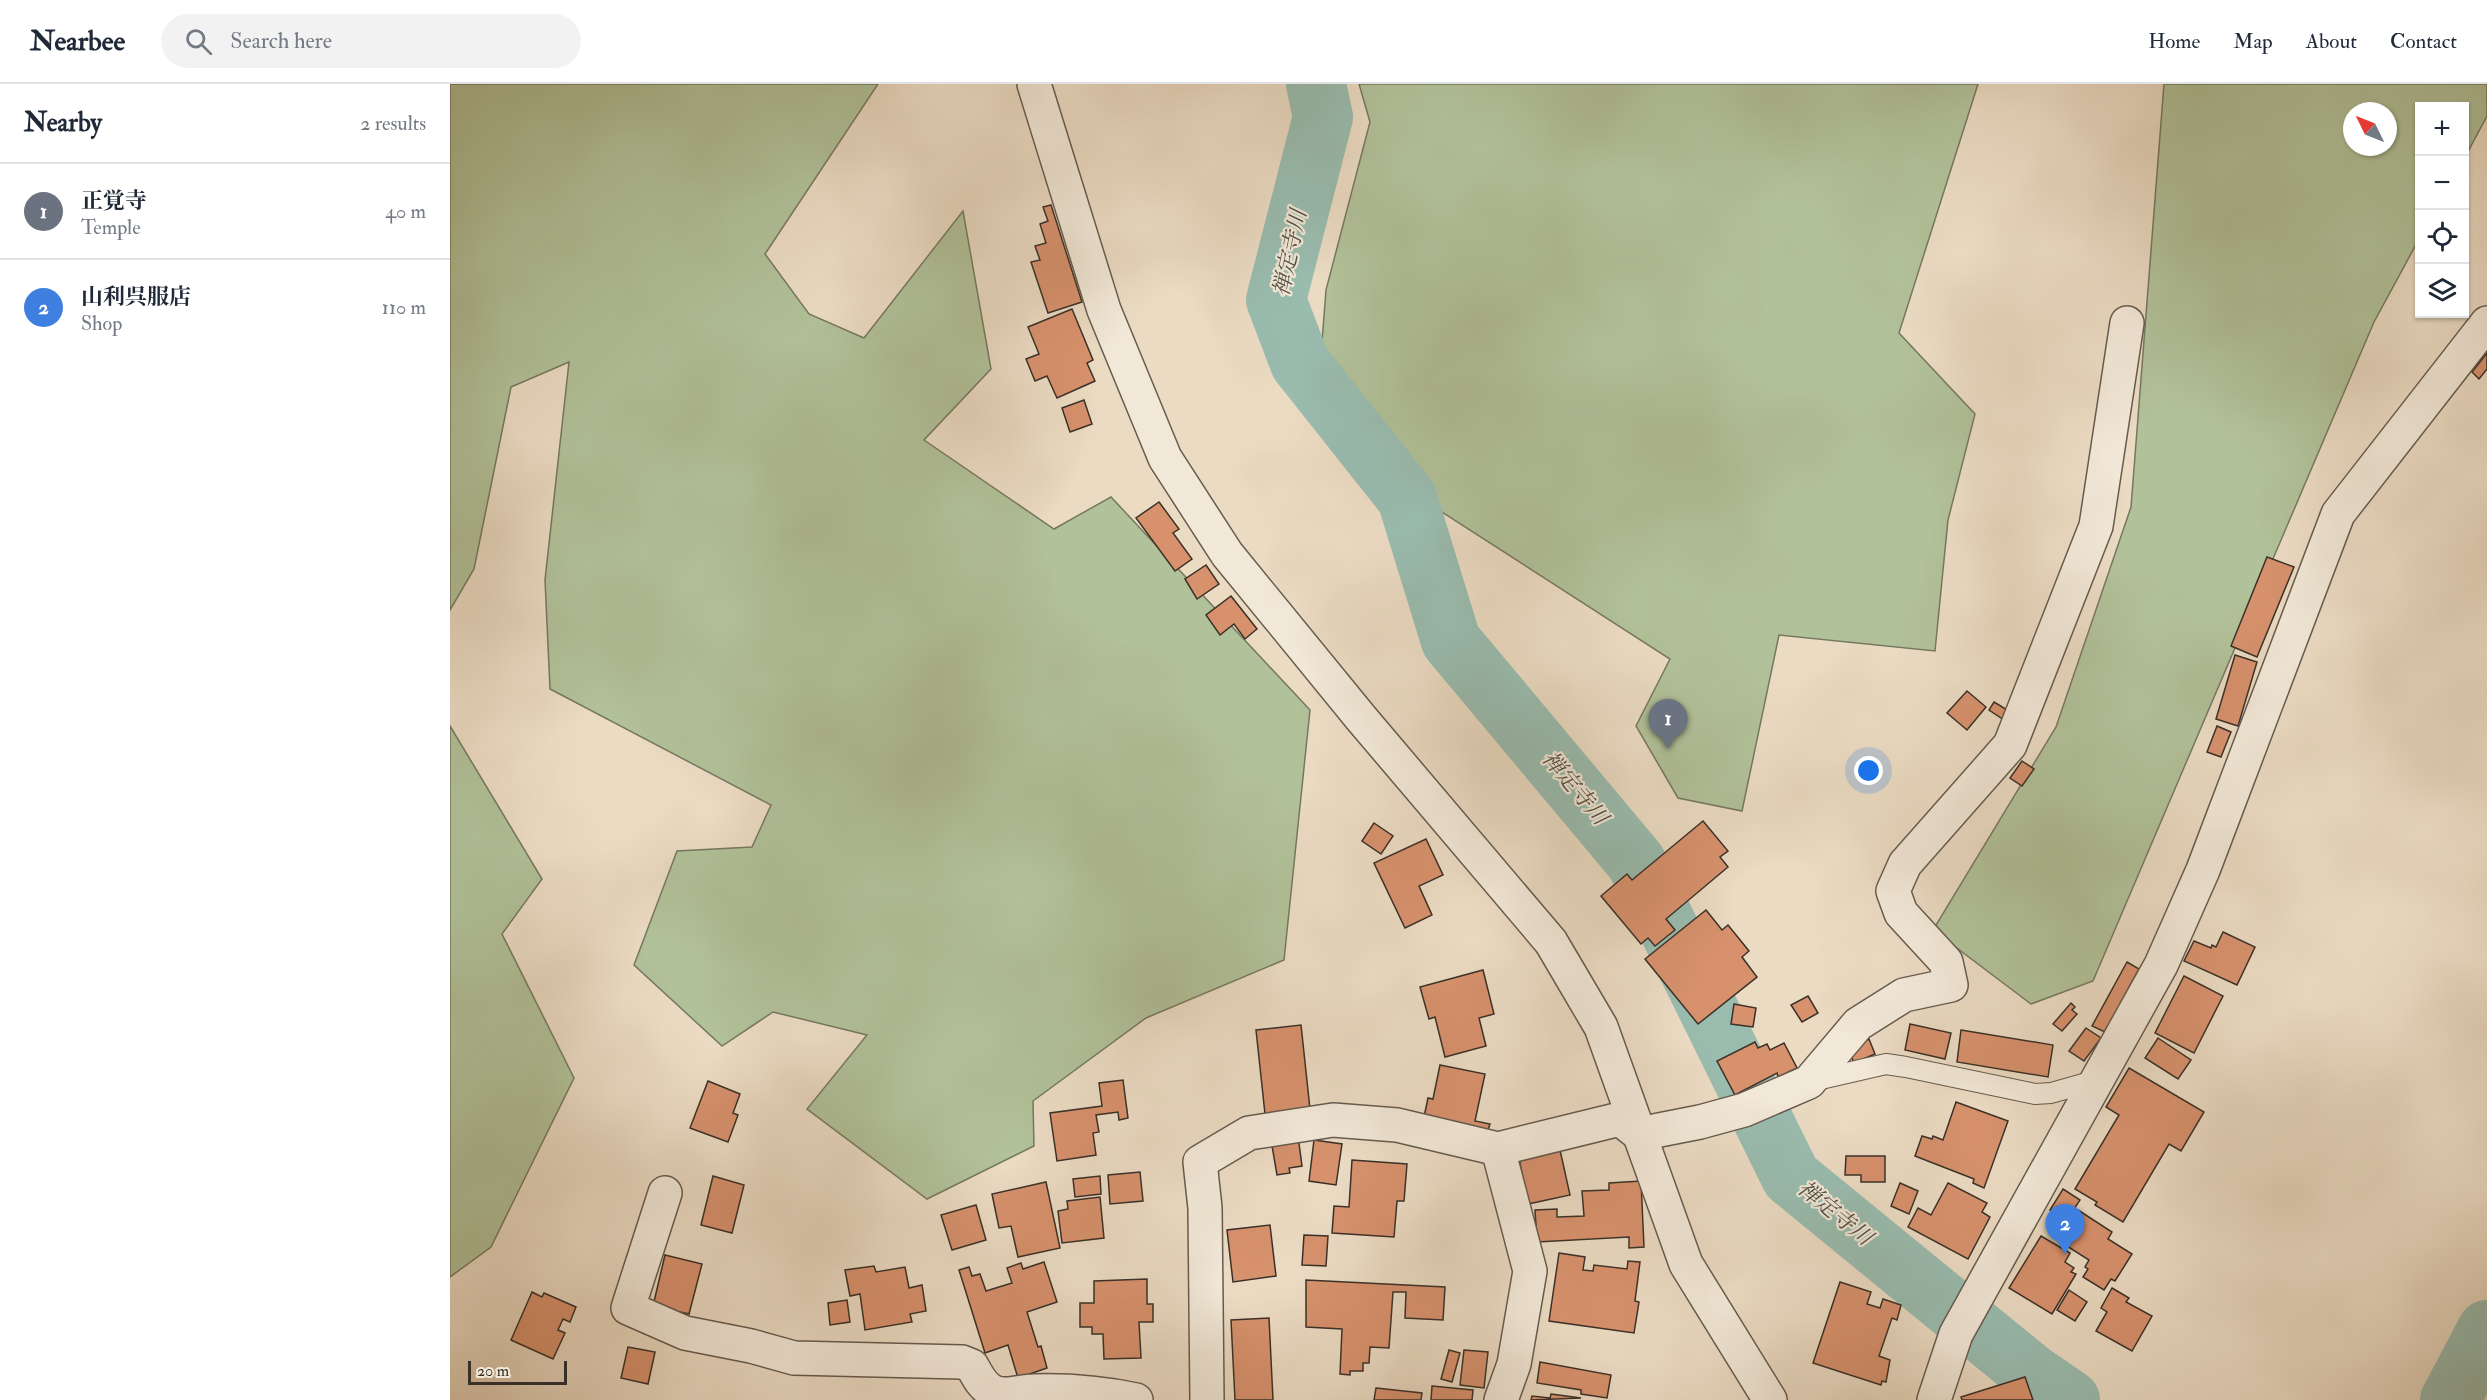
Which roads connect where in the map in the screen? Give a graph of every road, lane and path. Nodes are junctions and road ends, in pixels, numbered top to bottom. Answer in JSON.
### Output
{"nodes":[{"id":1,"x":1034,"y":84,"type":"edge"},
{"id":2,"x":2127,"y":323,"type":"dead end"},
{"id":3,"x":2487,"y":323,"type":"edge"},
{"id":4,"x":2097,"y":1080,"type":"junction"},
{"id":5,"x":1809,"y":1082,"type":"junction"},
{"id":6,"x":1640,"y":1134,"type":"junction"},
{"id":7,"x":1498,"y":1149,"type":"junction"},
{"id":8,"x":665,"y":1193,"type":"dead end"},
{"id":9,"x":1136,"y":1400,"type":"edge"},
{"id":10,"x":1208,"y":1400,"type":"edge"},
{"id":11,"x":1501,"y":1400,"type":"edge"},
{"id":12,"x":1770,"y":1400,"type":"edge"},
{"id":13,"x":1934,"y":1400,"type":"edge"}],
"edges":[{"from":1,"to":6,"type":"street"},
{"from":2,"to":5,"type":"street"},
{"from":3,"to":4,"type":"street"},
{"from":4,"to":5,"type":"lane"},
{"from":4,"to":13,"type":"street"},
{"from":5,"to":6,"type":"street"},
{"from":6,"to":7,"type":"street"},
{"from":6,"to":12,"type":"street"},
{"from":7,"to":10,"type":"street"},
{"from":7,"to":11,"type":"street"},
{"from":8,"to":9,"type":"street"}]}
